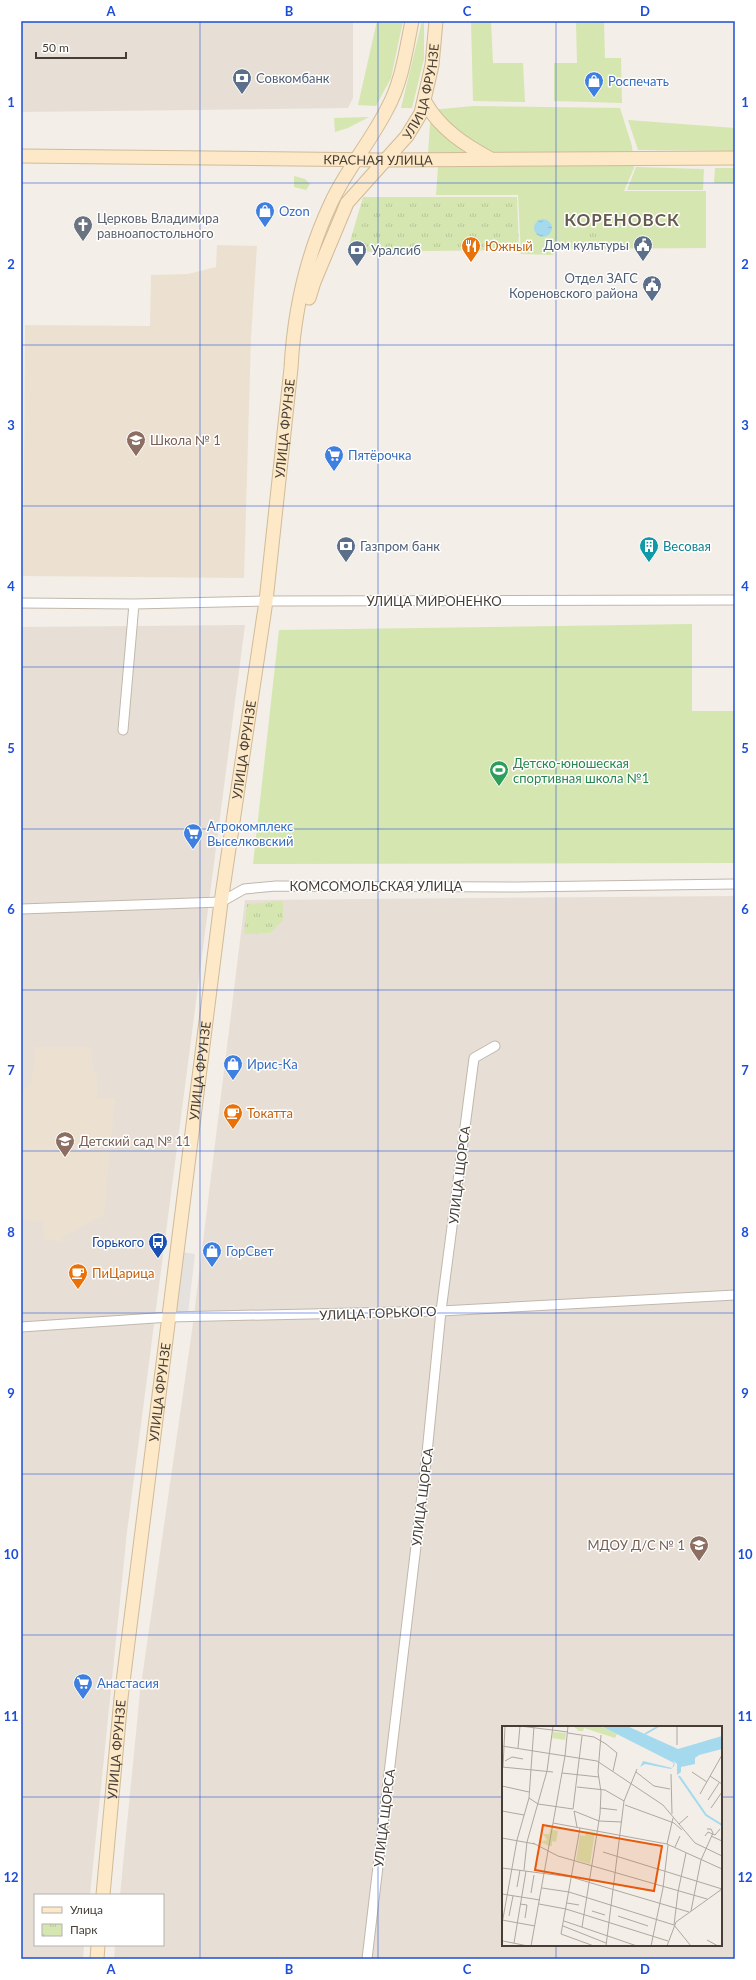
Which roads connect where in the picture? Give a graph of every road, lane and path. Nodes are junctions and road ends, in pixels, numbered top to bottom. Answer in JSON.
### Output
{"nodes":[{"id":1,"x":412,"y":21,"type":"edge"},
{"id":2,"x":436,"y":21,"type":"edge"},
{"id":3,"x":425,"y":102,"type":"junction"},
{"id":4,"x":21,"y":156,"type":"edge"},
{"id":5,"x":735,"y":158,"type":"edge"},
{"id":6,"x":356,"y":160,"type":"junction"},
{"id":7,"x":384,"y":160,"type":"junction"},
{"id":8,"x":493,"y":160,"type":"junction"},
{"id":9,"x":291,"y":368,"type":"junction"},
{"id":10,"x":735,"y":600,"type":"edge"},
{"id":11,"x":266,"y":601,"type":"junction"},
{"id":12,"x":21,"y":603,"type":"edge"},
{"id":13,"x":134,"y":604,"type":"junction"},
{"id":14,"x":123,"y":730,"type":"dead end"},
{"id":15,"x":735,"y":884,"type":"edge"},
{"id":16,"x":221,"y":902,"type":"junction"},
{"id":17,"x":21,"y":909,"type":"edge"},
{"id":18,"x":495,"y":1046,"type":"dead end"},
{"id":19,"x":735,"y":1295,"type":"edge"},
{"id":20,"x":441,"y":1311,"type":"junction"},
{"id":21,"x":170,"y":1318,"type":"junction"},
{"id":22,"x":21,"y":1327,"type":"edge"},
{"id":23,"x":103,"y":1894,"type":"edge"},
{"id":24,"x":98,"y":1946,"type":"edge"},
{"id":25,"x":97,"y":1959,"type":"edge"},
{"id":26,"x":367,"y":1959,"type":"edge"}],
"edges":[{"from":1,"to":6,"type":"main road","name":"УЛИЦА ФРУНЗЕ"},
{"from":2,"to":3,"type":"main road","name":"УЛИЦА ФРУНЗЕ"},
{"from":3,"to":7,"type":"main road","name":"УЛИЦА ФРУНЗЕ"},
{"from":3,"to":8,"type":"main road"},
{"from":4,"to":6,"type":"main road","name":"КРАСНАЯ УЛИЦА"},
{"from":5,"to":8,"type":"main road","name":"КРАСНАЯ УЛИЦА"},
{"from":6,"to":7,"type":"main road","name":"КРАСНАЯ УЛИЦА"},
{"from":6,"to":9,"type":"main road","name":"УЛИЦА ФРУНЗЕ"},
{"from":7,"to":8,"type":"main road","name":"КРАСНАЯ УЛИЦА"},
{"from":7,"to":9,"type":"main road","name":"УЛИЦА ФРУНЗЕ"},
{"from":9,"to":11,"type":"main road","name":"УЛИЦА ФРУНЗЕ"},
{"from":10,"to":11,"type":"street","name":"УЛИЦА МИРОНЕНКО"},
{"from":11,"to":13,"type":"street","name":"УЛИЦА МИРОНЕНКО"},
{"from":11,"to":16,"type":"main road","name":"УЛИЦА ФРУНЗЕ"},
{"from":12,"to":13,"type":"street","name":"УЛИЦА МИРОНЕНКО"},
{"from":13,"to":14,"type":"street"},
{"from":15,"to":16,"type":"street","name":"КОМСОМОЛЬСКАЯ УЛИЦА"},
{"from":16,"to":17,"type":"street","name":"КОМСОМОЛЬСКАЯ УЛИЦА"},
{"from":16,"to":21,"type":"main road","name":"УЛИЦА ФРУНЗЕ"},
{"from":18,"to":20,"type":"street","name":"УЛИЦА ЩОРСА"},
{"from":19,"to":20,"type":"street","name":"УЛИЦА ГОРЬКОГО"},
{"from":20,"to":21,"type":"street","name":"УЛИЦА ГОРЬКОГО"},
{"from":20,"to":26,"type":"street","name":"УЛИЦА ЩОРСА"},
{"from":21,"to":22,"type":"street","name":"УЛИЦА ГОРЬКОГО"},
{"from":21,"to":23,"type":"main road","name":"УЛИЦА ФРУНЗЕ"},
{"from":24,"to":25,"type":"main road"}]}
